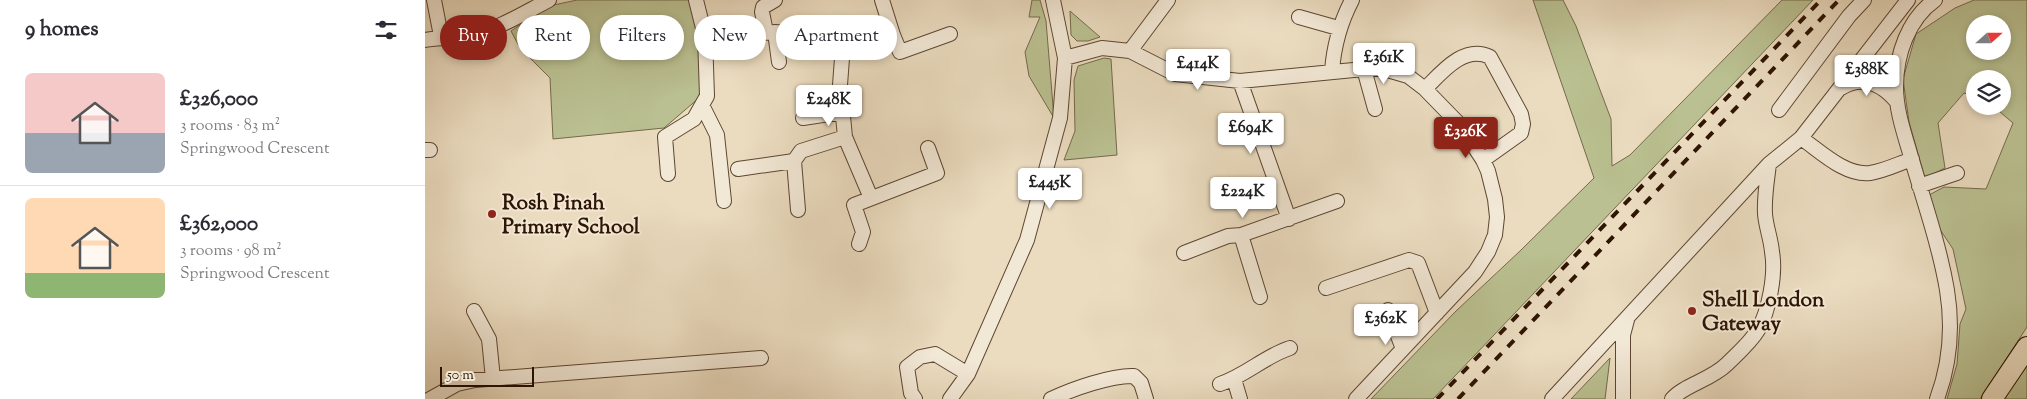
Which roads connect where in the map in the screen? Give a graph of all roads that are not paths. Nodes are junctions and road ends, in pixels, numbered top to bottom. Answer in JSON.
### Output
{"nodes":[{"id":1,"x":435,"y":0,"type":"edge"},
{"id":2,"x":549,"y":0,"type":"edge"},
{"id":3,"x":696,"y":0,"type":"edge"},
{"id":4,"x":775,"y":0,"type":"edge"},
{"id":5,"x":882,"y":0,"type":"edge"},
{"id":6,"x":1053,"y":0,"type":"edge"},
{"id":7,"x":1168,"y":0,"type":"edge"},
{"id":8,"x":1352,"y":0,"type":"edge"},
{"id":9,"x":1864,"y":0,"type":"edge"},
{"id":10,"x":1908,"y":0,"type":"edge"},
{"id":11,"x":1935,"y":0,"type":"edge"},
{"id":12,"x":700,"y":15,"type":"edge"},
{"id":13,"x":886,"y":15,"type":"edge"},
{"id":14,"x":1299,"y":17,"type":"dead end"},
{"id":15,"x":507,"y":22,"type":"edge"},
{"id":16,"x":1339,"y":28,"type":"junction"},
{"id":17,"x":440,"y":30,"type":"edge"},
{"id":18,"x":766,"y":32,"type":"edge"},
{"id":19,"x":770,"y":32,"type":"junction"},
{"id":20,"x":776,"y":32,"type":"edge"},
{"id":21,"x":950,"y":34,"type":"dead end"},
{"id":22,"x":440,"y":36,"type":"edge"},
{"id":23,"x":425,"y":40,"type":"edge"},
{"id":24,"x":897,"y":45,"type":"edge"},
{"id":25,"x":1130,"y":51,"type":"junction"},
{"id":26,"x":1065,"y":58,"type":"junction"},
{"id":27,"x":706,"y":60,"type":"edge"},
{"id":28,"x":842,"y":60,"type":"edge"},
{"id":29,"x":779,"y":62,"type":"dead end"},
{"id":30,"x":1364,"y":69,"type":"junction"},
{"id":31,"x":1332,"y":71,"type":"junction"},
{"id":32,"x":1240,"y":81,"type":"junction"},
{"id":33,"x":1425,"y":89,"type":"junction"},
{"id":34,"x":1836,"y":91,"type":"junction"},
{"id":35,"x":1897,"y":102,"type":"junction"},
{"id":36,"x":702,"y":105,"type":"junction"},
{"id":37,"x":1375,"y":109,"type":"dead end"},
{"id":38,"x":1779,"y":110,"type":"dead end"},
{"id":39,"x":842,"y":112,"type":"junction"},
{"id":40,"x":803,"y":118,"type":"dead end"},
{"id":41,"x":845,"y":137,"type":"junction"},
{"id":42,"x":1801,"y":138,"type":"junction"},
{"id":43,"x":928,"y":148,"type":"dead end"},
{"id":44,"x":1911,"y":159,"type":"junction"},
{"id":45,"x":1483,"y":160,"type":"junction"},
{"id":46,"x":793,"y":161,"type":"junction"},
{"id":47,"x":1769,"y":164,"type":"junction"},
{"id":48,"x":738,"y":169,"type":"dead end"},
{"id":49,"x":1957,"y":173,"type":"dead end"},
{"id":50,"x":668,"y":174,"type":"dead end"},
{"id":51,"x":1919,"y":186,"type":"junction"},
{"id":52,"x":871,"y":198,"type":"junction"},
{"id":53,"x":724,"y":201,"type":"dead end"},
{"id":54,"x":1337,"y":201,"type":"dead end"},
{"id":55,"x":798,"y":210,"type":"dead end"},
{"id":56,"x":1289,"y":219,"type":"junction"},
{"id":57,"x":1241,"y":235,"type":"junction"},
{"id":58,"x":859,"y":244,"type":"dead end"},
{"id":59,"x":1184,"y":253,"type":"dead end"},
{"id":60,"x":1326,"y":288,"type":"dead end"},
{"id":61,"x":1260,"y":298,"type":"dead end"},
{"id":62,"x":1388,"y":310,"type":"dead end"},
{"id":63,"x":474,"y":311,"type":"dead end"},
{"id":64,"x":1437,"y":313,"type":"junction"},
{"id":65,"x":1628,"y":318,"type":"junction"},
{"id":66,"x":2027,"y":347,"type":"edge"},
{"id":67,"x":1290,"y":348,"type":"dead end"},
{"id":68,"x":1403,"y":349,"type":"junction"},
{"id":69,"x":761,"y":358,"type":"dead end"},
{"id":70,"x":968,"y":374,"type":"junction"},
{"id":71,"x":493,"y":379,"type":"junction"},
{"id":72,"x":1234,"y":379,"type":"junction"},
{"id":73,"x":1220,"y":384,"type":"dead end"},
{"id":74,"x":425,"y":392,"type":"edge"},
{"id":75,"x":429,"y":399,"type":"edge"},
{"id":76,"x":915,"y":399,"type":"edge"},
{"id":77,"x":950,"y":399,"type":"edge"},
{"id":78,"x":1051,"y":399,"type":"edge"},
{"id":79,"x":1146,"y":399,"type":"edge"},
{"id":80,"x":1240,"y":399,"type":"edge"},
{"id":81,"x":1356,"y":399,"type":"edge"},
{"id":82,"x":1552,"y":399,"type":"edge"},
{"id":83,"x":1623,"y":399,"type":"edge"},
{"id":84,"x":1672,"y":399,"type":"edge"},
{"id":85,"x":1937,"y":399,"type":"edge"},
{"id":86,"x":1992,"y":399,"type":"edge"}],
"edges":[{"from":1,"to":17,"type":"street"},
{"from":2,"to":15,"type":"street"},
{"from":3,"to":12,"type":"street"},
{"from":4,"to":19,"type":"street"},
{"from":5,"to":13,"type":"street"},
{"from":6,"to":26,"type":"street"},
{"from":7,"to":25,"type":"street"},
{"from":8,"to":16,"type":"street"},
{"from":9,"to":38,"type":"street"},
{"from":10,"to":34,"type":"street"},
{"from":11,"to":35,"type":"street"},
{"from":14,"to":16,"type":"street"},
{"from":16,"to":31,"type":"street"},
{"from":18,"to":19,"type":"street"},
{"from":19,"to":20,"type":"street"},
{"from":19,"to":29,"type":"street"},
{"from":21,"to":24,"type":"street"},
{"from":22,"to":23,"type":"street"},
{"from":25,"to":26,"type":"street"},
{"from":25,"to":32,"type":"street"},
{"from":26,"to":70,"type":"street"},
{"from":27,"to":36,"type":"street"},
{"from":28,"to":39,"type":"street"},
{"from":30,"to":31,"type":"street"},
{"from":30,"to":33,"type":"street"},
{"from":30,"to":37,"type":"street"},
{"from":31,"to":32,"type":"street"},
{"from":32,"to":56,"type":"street"},
{"from":33,"to":45,"type":"street"},
{"from":33,"to":45,"type":"street"},
{"from":34,"to":35,"type":"street"},
{"from":34,"to":42,"type":"street"},
{"from":35,"to":44,"type":"street"},
{"from":36,"to":50,"type":"street"},
{"from":36,"to":53,"type":"street"},
{"from":39,"to":40,"type":"street"},
{"from":39,"to":41,"type":"street"},
{"from":41,"to":46,"type":"street"},
{"from":41,"to":52,"type":"street"},
{"from":42,"to":44,"type":"street"},
{"from":42,"to":47,"type":"street"},
{"from":43,"to":52,"type":"street"},
{"from":44,"to":51,"type":"street"},
{"from":45,"to":64,"type":"street"},
{"from":46,"to":48,"type":"street"},
{"from":46,"to":55,"type":"street"},
{"from":47,"to":65,"type":"street"},
{"from":47,"to":84,"type":"street"},
{"from":49,"to":51,"type":"street"},
{"from":51,"to":85,"type":"street"},
{"from":52,"to":58,"type":"street"},
{"from":54,"to":56,"type":"street"},
{"from":56,"to":57,"type":"street"},
{"from":57,"to":59,"type":"street"},
{"from":57,"to":61,"type":"street"},
{"from":60,"to":64,"type":"street"},
{"from":62,"to":68,"type":"street"},
{"from":63,"to":71,"type":"street"},
{"from":64,"to":68,"type":"street"},
{"from":65,"to":82,"type":"street"},
{"from":65,"to":83,"type":"street"},
{"from":66,"to":86,"type":"highway"},
{"from":67,"to":72,"type":"street"},
{"from":68,"to":81,"type":"street"},
{"from":69,"to":71,"type":"street"},
{"from":70,"to":76,"type":"street"},
{"from":70,"to":77,"type":"street"},
{"from":71,"to":75,"type":"street"},
{"from":72,"to":73,"type":"street"},
{"from":72,"to":80,"type":"street"},
{"from":74,"to":75,"type":"street"},
{"from":78,"to":79,"type":"street"}]}
